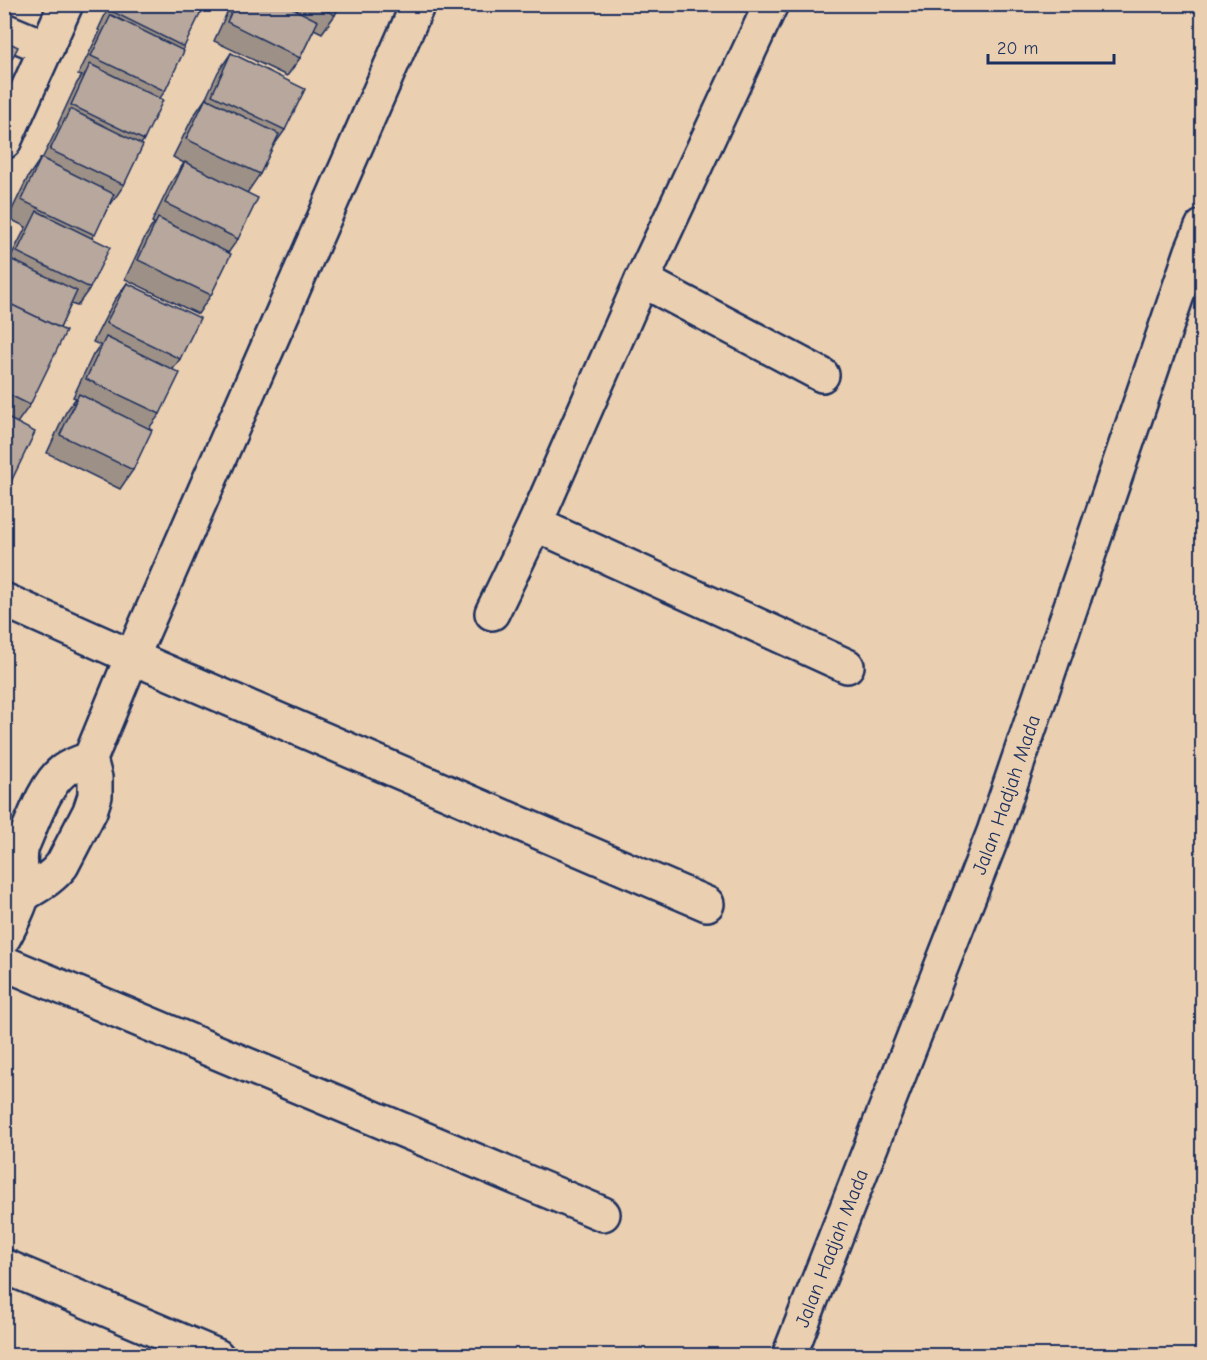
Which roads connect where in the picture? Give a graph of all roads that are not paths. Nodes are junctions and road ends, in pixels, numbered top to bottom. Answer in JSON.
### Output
{"nodes":[{"id":1,"x":66,"y":4,"type":"edge"},
{"id":2,"x":418,"y":4,"type":"edge"},
{"id":3,"x":771,"y":4,"type":"edge"},
{"id":4,"x":4,"y":30,"type":"edge"},
{"id":5,"x":47,"y":48,"type":"junction"},
{"id":6,"x":4,"y":142,"type":"edge"},
{"id":7,"x":1199,"y":245,"type":"edge"},
{"id":8,"x":642,"y":280,"type":"junction"},
{"id":9,"x":822,"y":375,"type":"dead end"},
{"id":10,"x":534,"y":524,"type":"junction"},
{"id":11,"x":4,"y":600,"type":"edge"},
{"id":12,"x":492,"y":613,"type":"dead end"},
{"id":13,"x":132,"y":657,"type":"junction"},
{"id":14,"x":847,"y":666,"type":"dead end"},
{"id":15,"x":90,"y":759,"type":"junction"},
{"id":16,"x":23,"y":895,"type":"junction"},
{"id":17,"x":707,"y":904,"type":"dead end"},
{"id":18,"x":4,"y":938,"type":"edge"},
{"id":19,"x":4,"y":963,"type":"edge"},
{"id":20,"x":603,"y":1214,"type":"dead end"},
{"id":21,"x":4,"y":1266,"type":"edge"},
{"id":22,"x":217,"y":1356,"type":"edge"},
{"id":23,"x":789,"y":1356,"type":"edge"}],
"edges":[{"from":1,"to":5,"type":"street"},
{"from":2,"to":13,"type":"street"},
{"from":3,"to":8,"type":"street"},
{"from":4,"to":5,"type":"street"},
{"from":5,"to":6,"type":"street"},
{"from":7,"to":23,"type":"street","name":"Jalan Hadjah Mada"},
{"from":8,"to":9,"type":"street"},
{"from":8,"to":10,"type":"street"},
{"from":10,"to":12,"type":"street"},
{"from":10,"to":14,"type":"street"},
{"from":11,"to":13,"type":"street"},
{"from":13,"to":15,"type":"street"},
{"from":13,"to":17,"type":"street"},
{"from":15,"to":16,"type":"street"},
{"from":15,"to":16,"type":"street"},
{"from":16,"to":18,"type":"street"},
{"from":19,"to":20,"type":"street"},
{"from":21,"to":22,"type":"street"}]}
